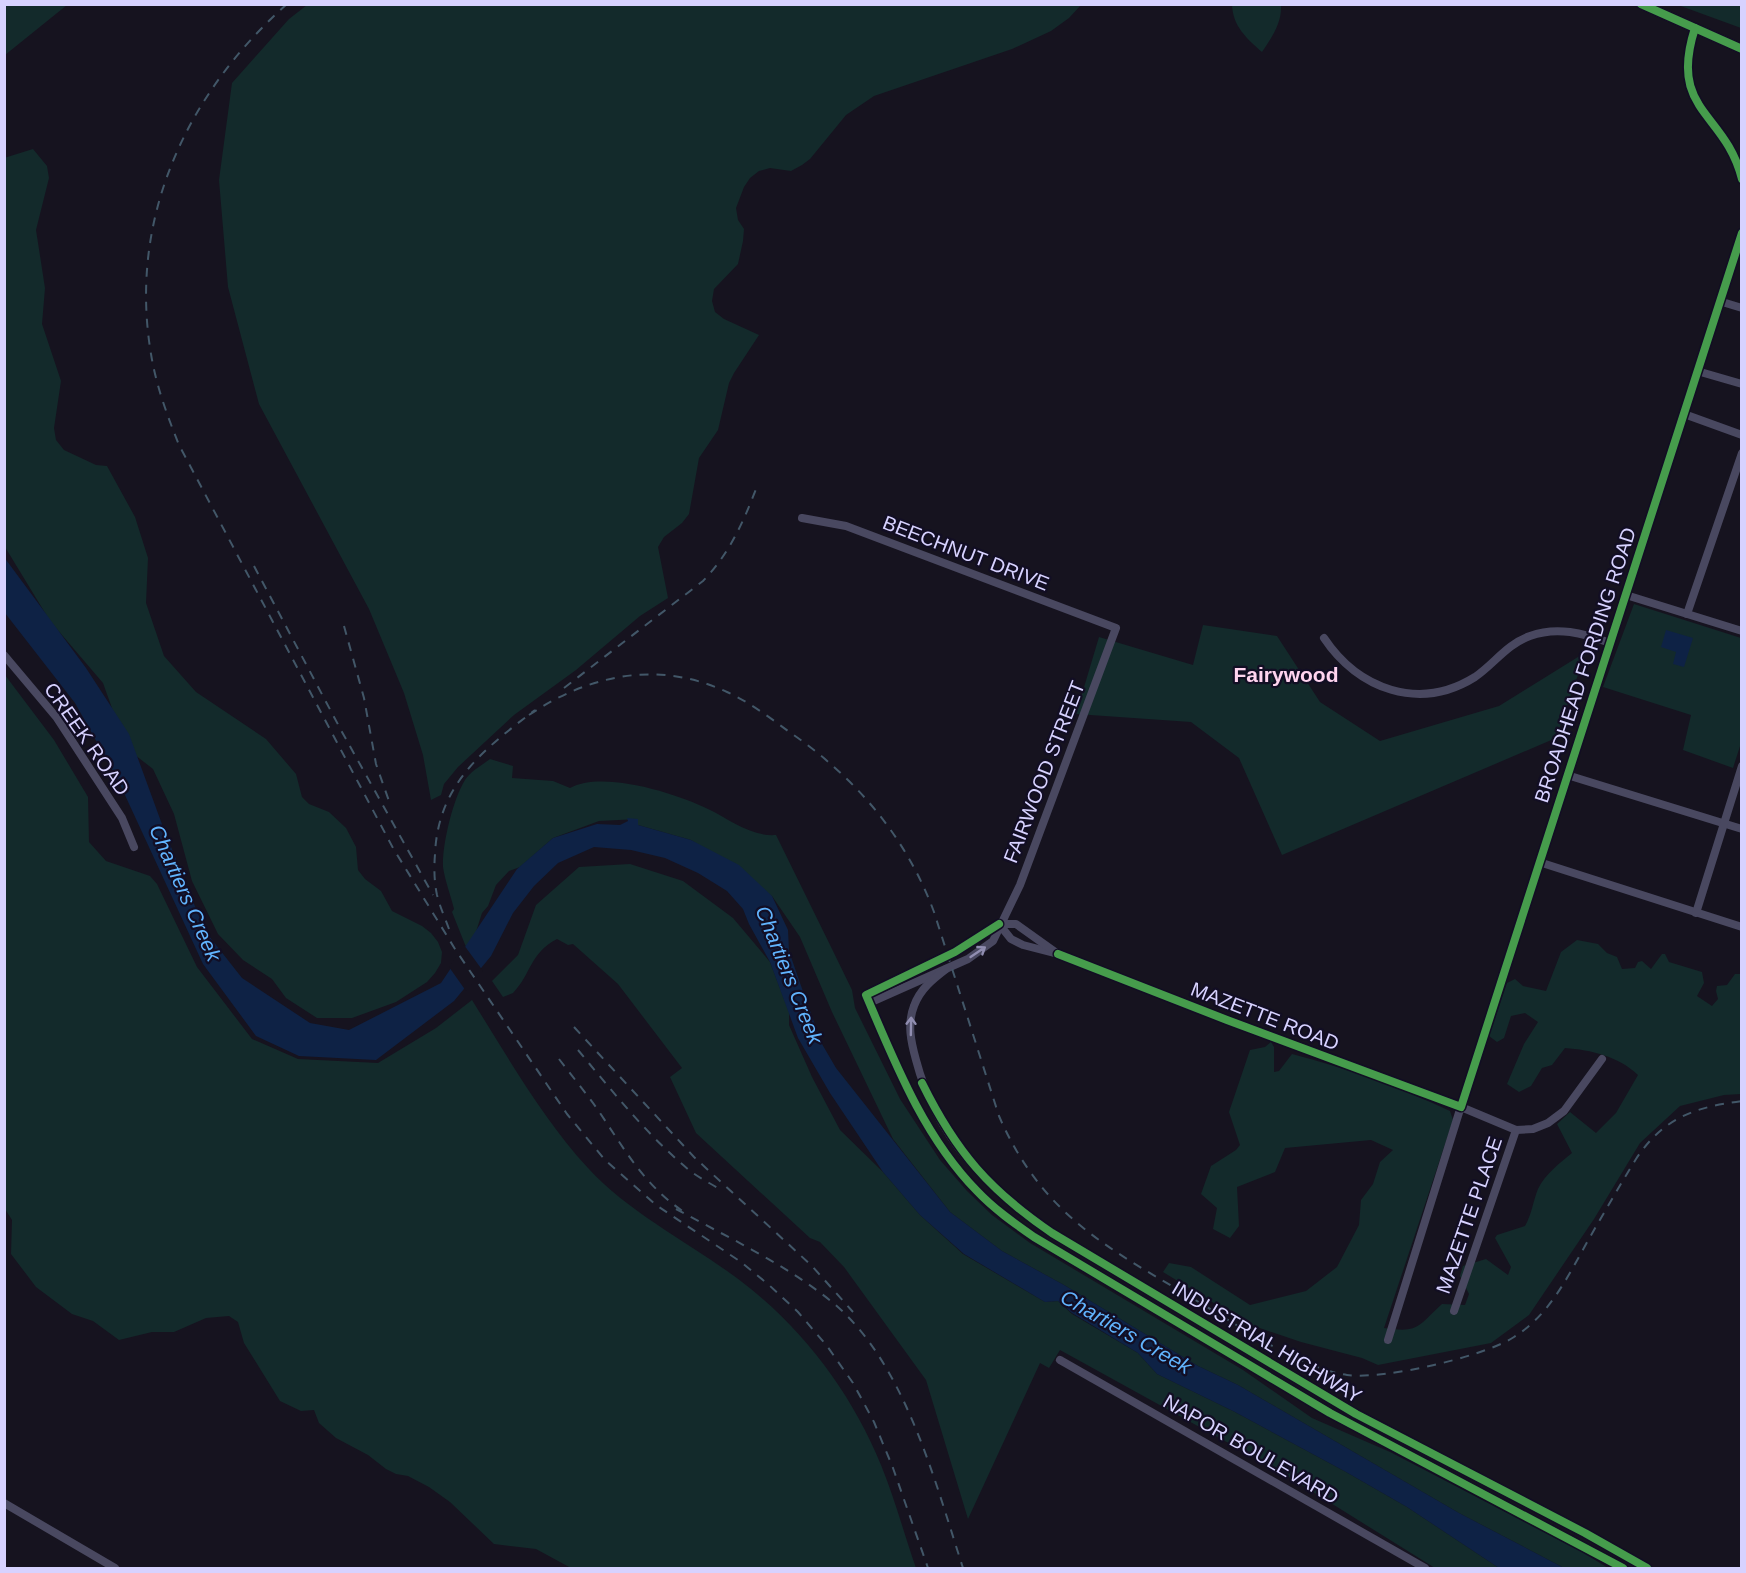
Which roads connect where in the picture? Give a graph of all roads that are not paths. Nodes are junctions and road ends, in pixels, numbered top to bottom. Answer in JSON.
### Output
{"nodes":[{"id":1,"x":1641,"y":4,"type":"edge"},
{"id":2,"x":1695,"y":28,"type":"junction"},
{"id":3,"x":1742,"y":49,"type":"edge"},
{"id":4,"x":1742,"y":179,"type":"edge"},
{"id":5,"x":1742,"y":233,"type":"edge"},
{"id":6,"x":1719,"y":301,"type":"junction"},
{"id":7,"x":1742,"y":308,"type":"edge"},
{"id":8,"x":1697,"y":371,"type":"junction"},
{"id":9,"x":1742,"y":384,"type":"edge"},
{"id":10,"x":1684,"y":414,"type":"junction"},
{"id":11,"x":1742,"y":435,"type":"edge"},
{"id":12,"x":1742,"y":453,"type":"edge"},
{"id":13,"x":802,"y":518,"type":"dead end"},
{"id":14,"x":1626,"y":595,"type":"junction"},
{"id":15,"x":1688,"y":614,"type":"junction"},
{"id":16,"x":1116,"y":628,"type":"joint"},
{"id":17,"x":1742,"y":632,"type":"edge"},
{"id":18,"x":1324,"y":638,"type":"dead end"},
{"id":19,"x":1610,"y":643,"type":"junction"},
{"id":20,"x":4,"y":655,"type":"edge"},
{"id":21,"x":1742,"y":766,"type":"edge"},
{"id":22,"x":1567,"y":775,"type":"junction"},
{"id":23,"x":1725,"y":823,"type":"junction"},
{"id":24,"x":1742,"y":829,"type":"edge"},
{"id":25,"x":134,"y":847,"type":"dead end"},
{"id":26,"x":1539,"y":862,"type":"junction"},
{"id":27,"x":1696,"y":913,"type":"junction"},
{"id":28,"x":999,"y":924,"type":"junction"},
{"id":29,"x":1742,"y":927,"type":"edge"},
{"id":30,"x":1058,"y":954,"type":"junction"},
{"id":31,"x":946,"y":969,"type":"junction"},
{"id":32,"x":867,"y":999,"type":"junction"},
{"id":33,"x":1602,"y":1059,"type":"dead end"},
{"id":34,"x":1461,"y":1107,"type":"junction"},
{"id":35,"x":1516,"y":1130,"type":"junction"},
{"id":36,"x":1454,"y":1311,"type":"dead end"},
{"id":37,"x":1388,"y":1340,"type":"dead end"},
{"id":38,"x":1060,"y":1360,"type":"dead end"},
{"id":39,"x":4,"y":1503,"type":"edge"},
{"id":40,"x":115,"y":1569,"type":"edge"},
{"id":41,"x":1425,"y":1569,"type":"edge"},
{"id":42,"x":1623,"y":1569,"type":"edge"},
{"id":43,"x":1647,"y":1569,"type":"edge"}],
"edges":[{"from":1,"to":2,"type":"main road"},
{"from":2,"to":3,"type":"main road"},
{"from":2,"to":4,"type":"street"},
{"from":5,"to":6,"type":"street","name":"BROADHEAD FORDING ROAD"},
{"from":6,"to":7,"type":"street"},
{"from":6,"to":8,"type":"street","name":"BROADHEAD FORDING ROAD"},
{"from":8,"to":9,"type":"street"},
{"from":8,"to":10,"type":"street","name":"BROADHEAD FORDING ROAD"},
{"from":10,"to":11,"type":"street"},
{"from":10,"to":14,"type":"street","name":"BROADHEAD FORDING ROAD"},
{"from":12,"to":15,"type":"street"},
{"from":13,"to":16,"type":"street","name":"BEECHNUT DRIVE"},
{"from":14,"to":15,"type":"street"},
{"from":14,"to":19,"type":"street","name":"BROADHEAD FORDING ROAD"},
{"from":15,"to":17,"type":"street"},
{"from":16,"to":28,"type":"street","name":"FAIRWOOD STREET"},
{"from":18,"to":19,"type":"street"},
{"from":19,"to":22,"type":"street","name":"BROADHEAD FORDING ROAD"},
{"from":20,"to":25,"type":"street","name":"CREEK ROAD"},
{"from":21,"to":23,"type":"street"},
{"from":22,"to":23,"type":"street"},
{"from":22,"to":26,"type":"street","name":"BROADHEAD FORDING ROAD"},
{"from":23,"to":24,"type":"street"},
{"from":23,"to":27,"type":"street"},
{"from":26,"to":27,"type":"street"},
{"from":26,"to":34,"type":"street","name":"BROADHEAD FORDING ROAD"},
{"from":27,"to":29,"type":"street"},
{"from":28,"to":30,"type":"street","name":"MAZETTE ROAD"},
{"from":28,"to":30,"type":"street","name":"MAZETTE ROAD"},
{"from":31,"to":28,"type":"street","name":"FAIRWOOD STREET","one_way":true},
{"from":28,"to":32,"type":"street","name":"FAIRWOOD STREET"},
{"from":30,"to":34,"type":"street","name":"MAZETTE ROAD"},
{"from":31,"to":32,"type":"street","name":"FAIRWOOD STREET"},
{"from":43,"to":31,"type":"street","name":"INDUSTRIAL HIGHWAY","one_way":true},
{"from":32,"to":42,"type":"street","name":"INDUSTRIAL HIGHWAY"},
{"from":33,"to":35,"type":"street"},
{"from":34,"to":35,"type":"street","name":"MAZETTE ROAD"},
{"from":34,"to":37,"type":"street","name":"BROADHEAD FORDING ROAD"},
{"from":35,"to":36,"type":"street","name":"MAZETTE PLACE"},
{"from":38,"to":41,"type":"street","name":"NAPOR BOULEVARD"},
{"from":39,"to":40,"type":"street"}]}
